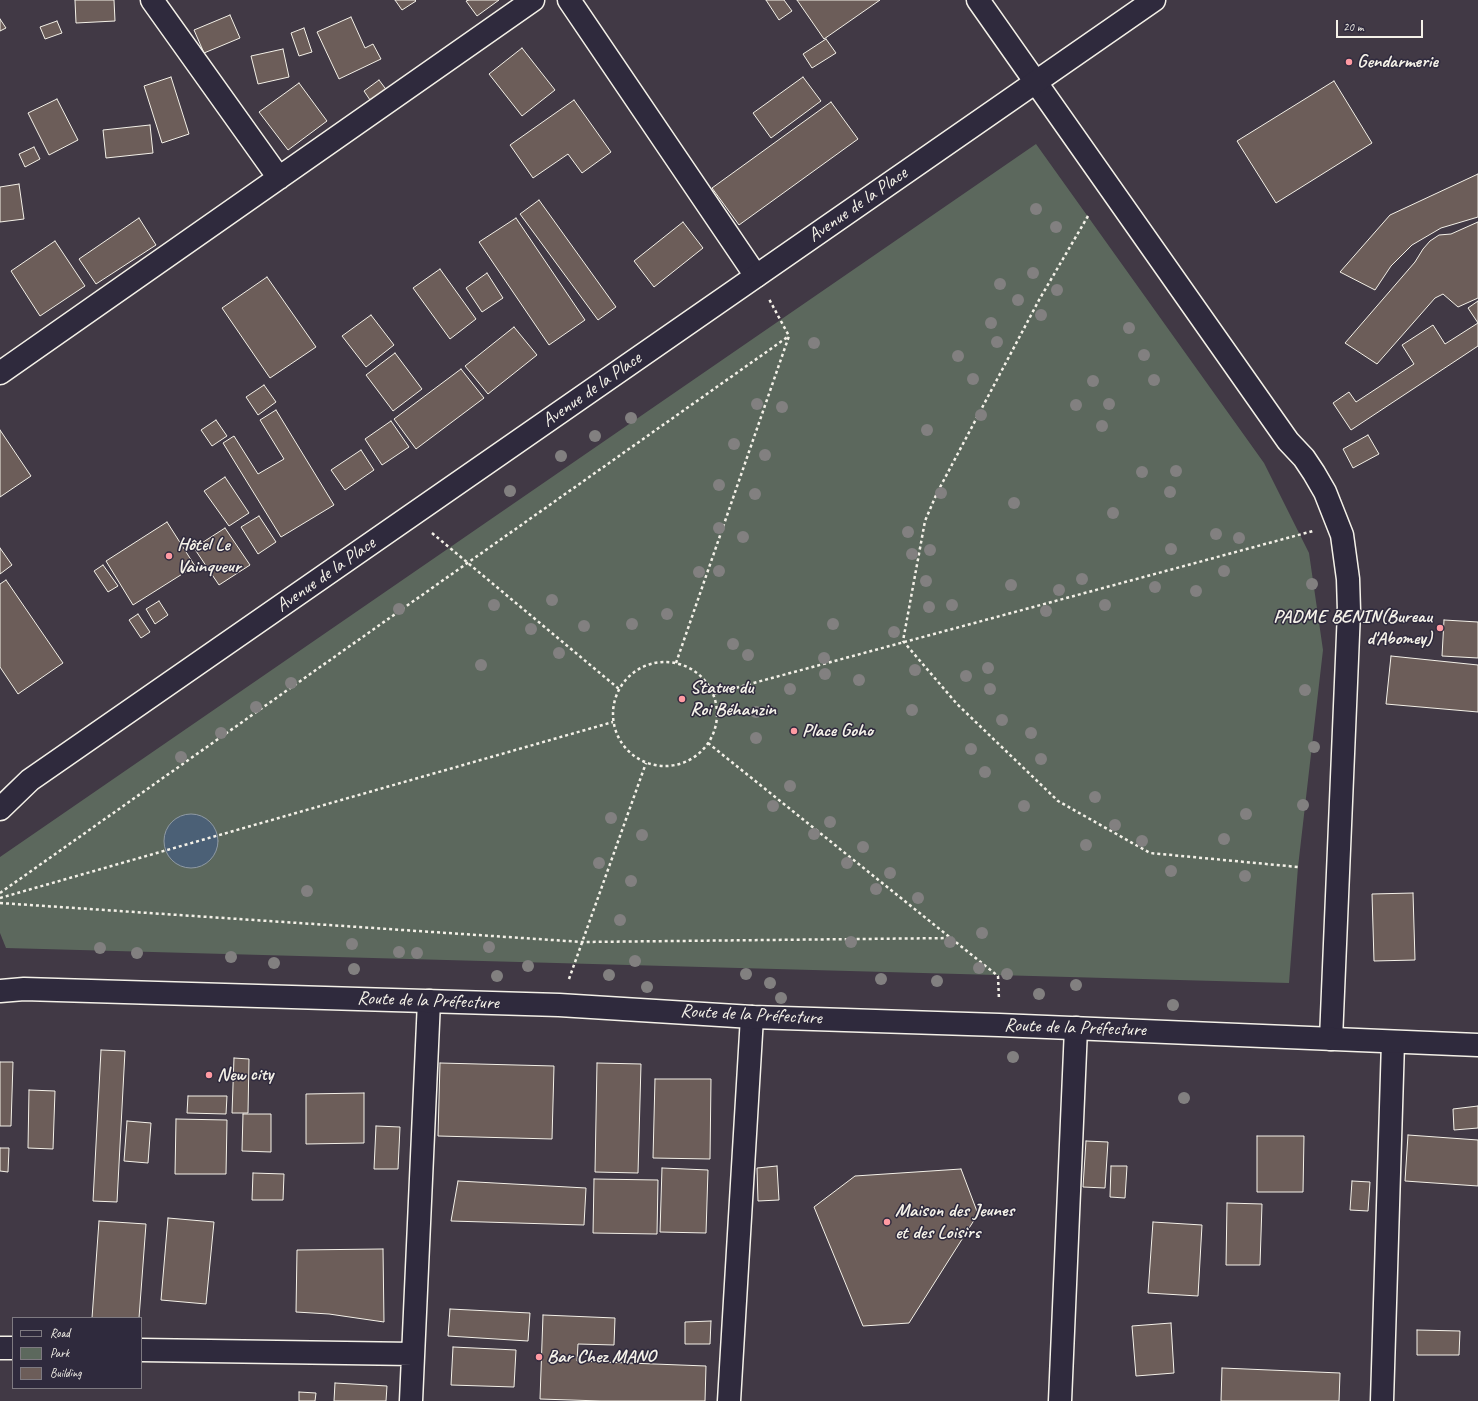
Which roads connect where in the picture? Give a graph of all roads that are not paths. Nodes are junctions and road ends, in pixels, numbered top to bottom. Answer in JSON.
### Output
{"nodes":[{"id":1,"x":152,"y":0,"type":"edge"},
{"id":2,"x":533,"y":0,"type":"edge"},
{"id":3,"x":569,"y":0,"type":"edge"},
{"id":4,"x":978,"y":0,"type":"edge"},
{"id":5,"x":1154,"y":0,"type":"edge"},
{"id":6,"x":1036,"y":82,"type":"junction"},
{"id":7,"x":278,"y":178,"type":"junction"},
{"id":8,"x":756,"y":276,"type":"junction"},
{"id":9,"x":0,"y":373,"type":"edge"},
{"id":10,"x":30,"y":780,"type":"junction"},
{"id":11,"x":0,"y":794,"type":"edge"},
{"id":12,"x":0,"y":809,"type":"edge"},
{"id":13,"x":0,"y":981,"type":"edge"},
{"id":14,"x":24,"y":989,"type":"junction"},
{"id":15,"x":0,"y":991,"type":"edge"},
{"id":16,"x":429,"y":1001,"type":"junction"},
{"id":17,"x":752,"y":1016,"type":"junction"},
{"id":18,"x":1076,"y":1028,"type":"junction"},
{"id":19,"x":1331,"y":1039,"type":"junction"},
{"id":20,"x":1393,"y":1042,"type":"junction"},
{"id":21,"x":1478,"y":1045,"type":"edge"},
{"id":22,"x":0,"y":1348,"type":"edge"},
{"id":23,"x":12,"y":1348,"type":"edge"},
{"id":24,"x":142,"y":1350,"type":"edge"},
{"id":25,"x":413,"y":1354,"type":"junction"},
{"id":26,"x":411,"y":1401,"type":"edge"},
{"id":27,"x":729,"y":1401,"type":"edge"},
{"id":28,"x":1060,"y":1401,"type":"edge"},
{"id":29,"x":1382,"y":1401,"type":"edge"}],
"edges":[{"from":1,"to":7,"type":"street"},
{"from":2,"to":7,"type":"street"},
{"from":3,"to":8,"type":"street"},
{"from":4,"to":6,"type":"street"},
{"from":5,"to":6,"type":"street","name":"Avenue de la Place"},
{"from":6,"to":8,"type":"street","name":"Avenue de la Place"},
{"from":6,"to":19,"type":"street"},
{"from":7,"to":9,"type":"street"},
{"from":8,"to":10,"type":"street","name":"Avenue de la Place"},
{"from":10,"to":11,"type":"street","name":"Avenue de la Place"},
{"from":10,"to":12,"type":"street","name":"Avenue de la Place"},
{"from":13,"to":14,"type":"street","name":"Route de la Préfecture"},
{"from":14,"to":15,"type":"street","name":"Route de la Préfecture"},
{"from":14,"to":16,"type":"street","name":"Route de la Préfecture"},
{"from":16,"to":17,"type":"street","name":"Route de la Préfecture"},
{"from":16,"to":25,"type":"street"},
{"from":17,"to":18,"type":"street","name":"Route de la Préfecture"},
{"from":17,"to":27,"type":"street"},
{"from":18,"to":19,"type":"street","name":"Route de la Préfecture"},
{"from":18,"to":28,"type":"street"},
{"from":19,"to":20,"type":"street","name":"Route de la Préfecture"},
{"from":20,"to":21,"type":"street","name":"Route de la Préfecture"},
{"from":20,"to":29,"type":"street"},
{"from":22,"to":23,"type":"street"},
{"from":24,"to":25,"type":"street"},
{"from":25,"to":26,"type":"street"}]}
